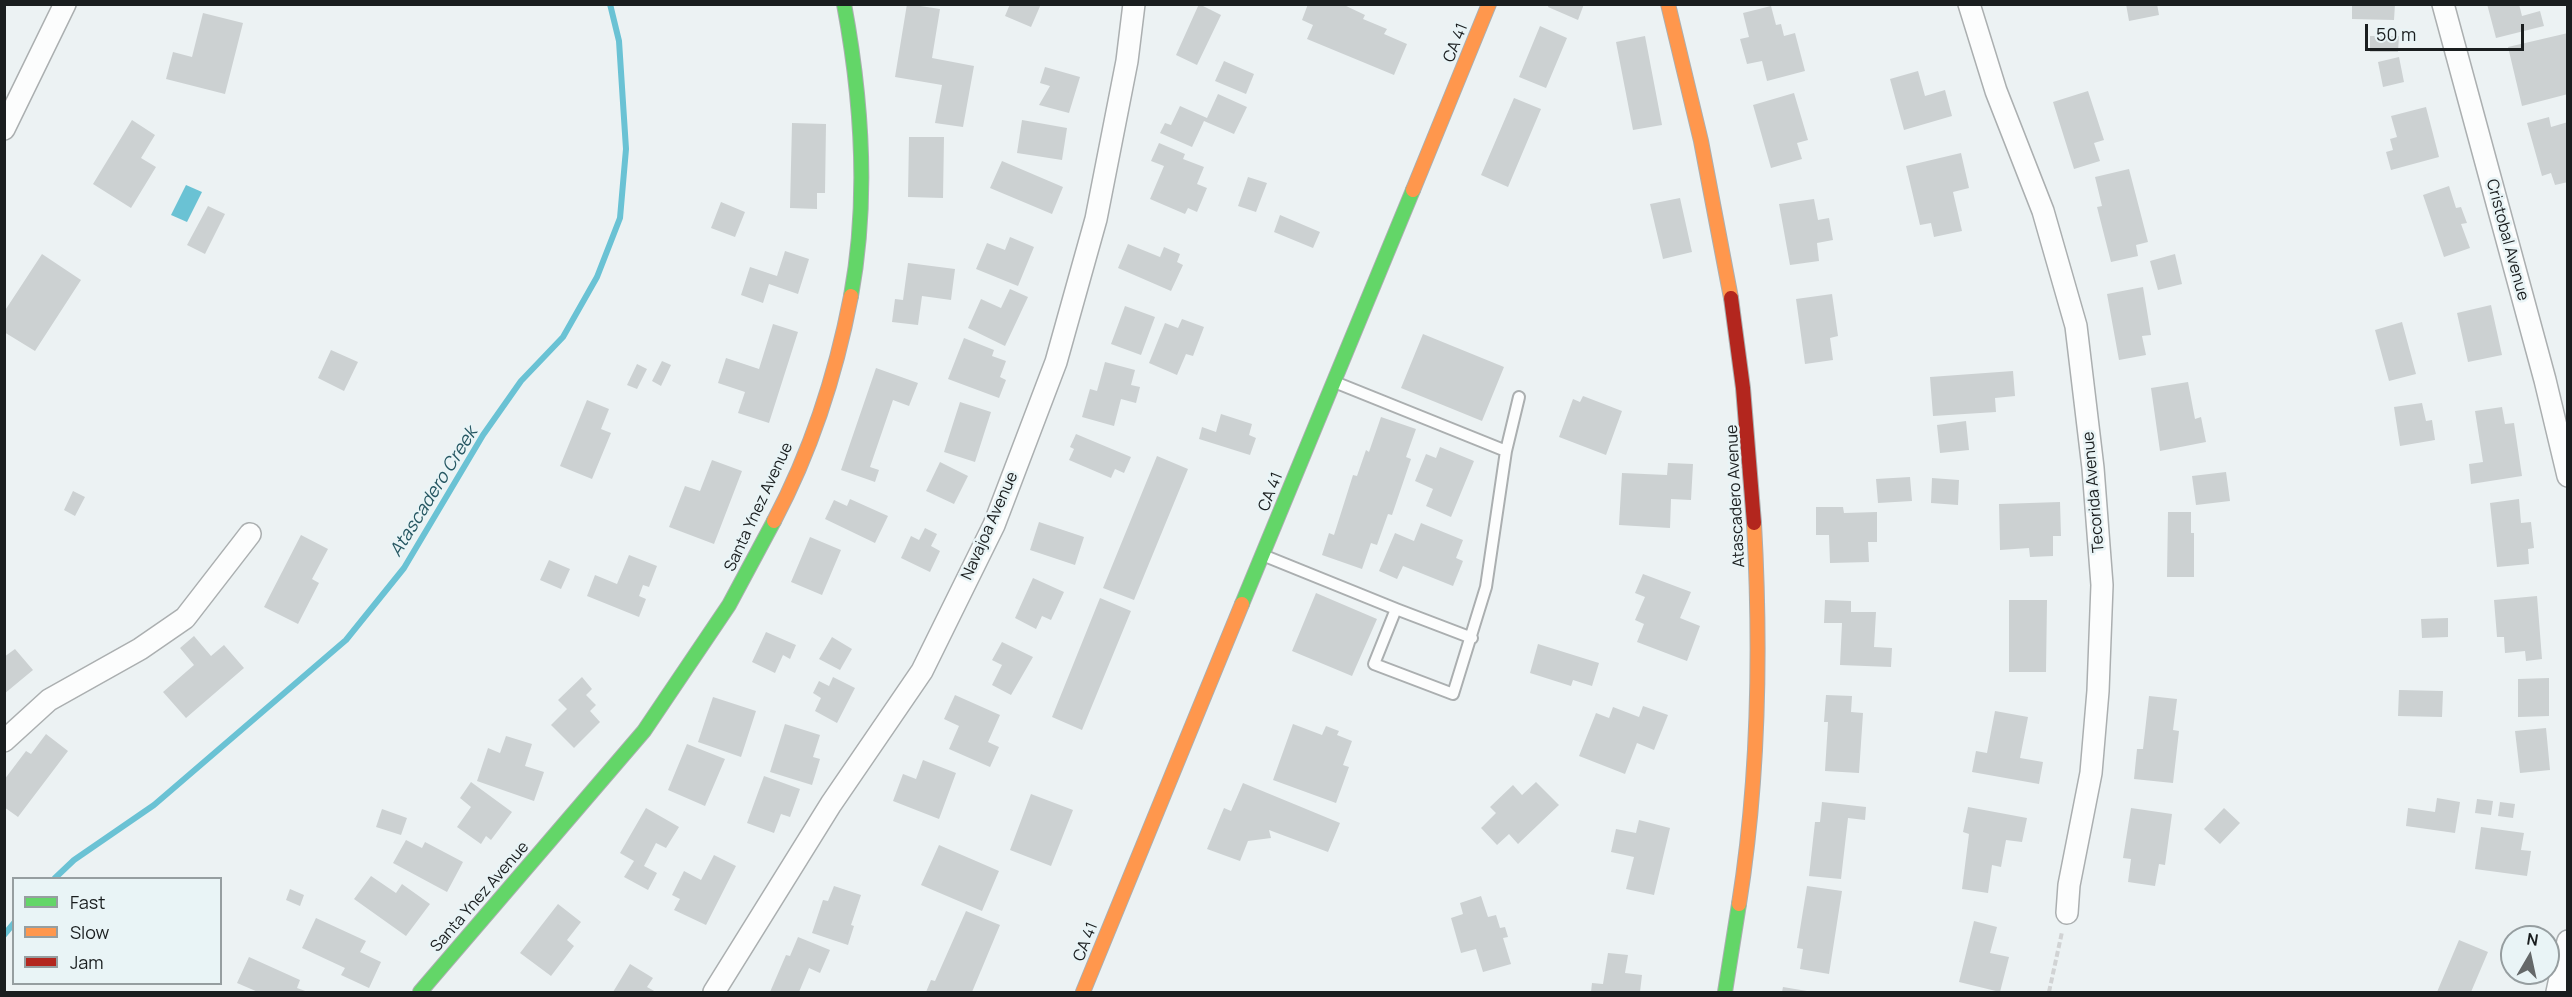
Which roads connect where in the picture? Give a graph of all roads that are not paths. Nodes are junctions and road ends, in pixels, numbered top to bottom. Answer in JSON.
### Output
{"nodes":[{"id":1,"x":65,"y":4,"type":"edge"},
{"id":2,"x":844,"y":4,"type":"edge"},
{"id":3,"x":1134,"y":4,"type":"edge"},
{"id":4,"x":1489,"y":4,"type":"edge"},
{"id":5,"x":1668,"y":4,"type":"edge"},
{"id":6,"x":1969,"y":4,"type":"edge"},
{"id":7,"x":2443,"y":4,"type":"edge"},
{"id":8,"x":4,"y":129,"type":"edge"},
{"id":9,"x":1334,"y":382,"type":"junction"},
{"id":10,"x":1519,"y":397,"type":"dead end"},
{"id":11,"x":1506,"y":451,"type":"junction"},
{"id":12,"x":2568,"y":476,"type":"edge"},
{"id":13,"x":250,"y":534,"type":"dead end"},
{"id":14,"x":1263,"y":555,"type":"junction"},
{"id":15,"x":1396,"y":609,"type":"junction"},
{"id":16,"x":1472,"y":638,"type":"junction"},
{"id":17,"x":4,"y":741,"type":"edge"},
{"id":18,"x":2067,"y":913,"type":"road end"},
{"id":19,"x":2568,"y":941,"type":"edge"},
{"id":20,"x":420,"y":993,"type":"edge"},
{"id":21,"x":714,"y":993,"type":"edge"},
{"id":22,"x":1083,"y":993,"type":"edge"},
{"id":23,"x":1725,"y":993,"type":"edge"},
{"id":24,"x":2557,"y":993,"type":"edge"}],
"edges":[{"from":1,"to":8,"type":"street"},
{"from":2,"to":20,"type":"main road","name":"Santa Ynez Avenue"},
{"from":3,"to":21,"type":"street","name":"Navajoa Avenue"},
{"from":4,"to":9,"type":"main road","name":"CA 41","number":"CA 41"},
{"from":5,"to":23,"type":"main road","name":"Atascadero Avenue"},
{"from":6,"to":18,"type":"street","name":"Tecorida Avenue"},
{"from":7,"to":12,"type":"street","name":"Cristobal Avenue"},
{"from":9,"to":11,"type":"lane"},
{"from":9,"to":14,"type":"main road","name":"CA 41","number":"CA 41"},
{"from":10,"to":11,"type":"lane"},
{"from":11,"to":16,"type":"lane"},
{"from":13,"to":17,"type":"street"},
{"from":14,"to":15,"type":"lane"},
{"from":14,"to":22,"type":"main road","name":"CA 41","number":"CA 41"},
{"from":15,"to":16,"type":"lane"},
{"from":15,"to":16,"type":"lane"},
{"from":19,"to":24,"type":"street"}]}
